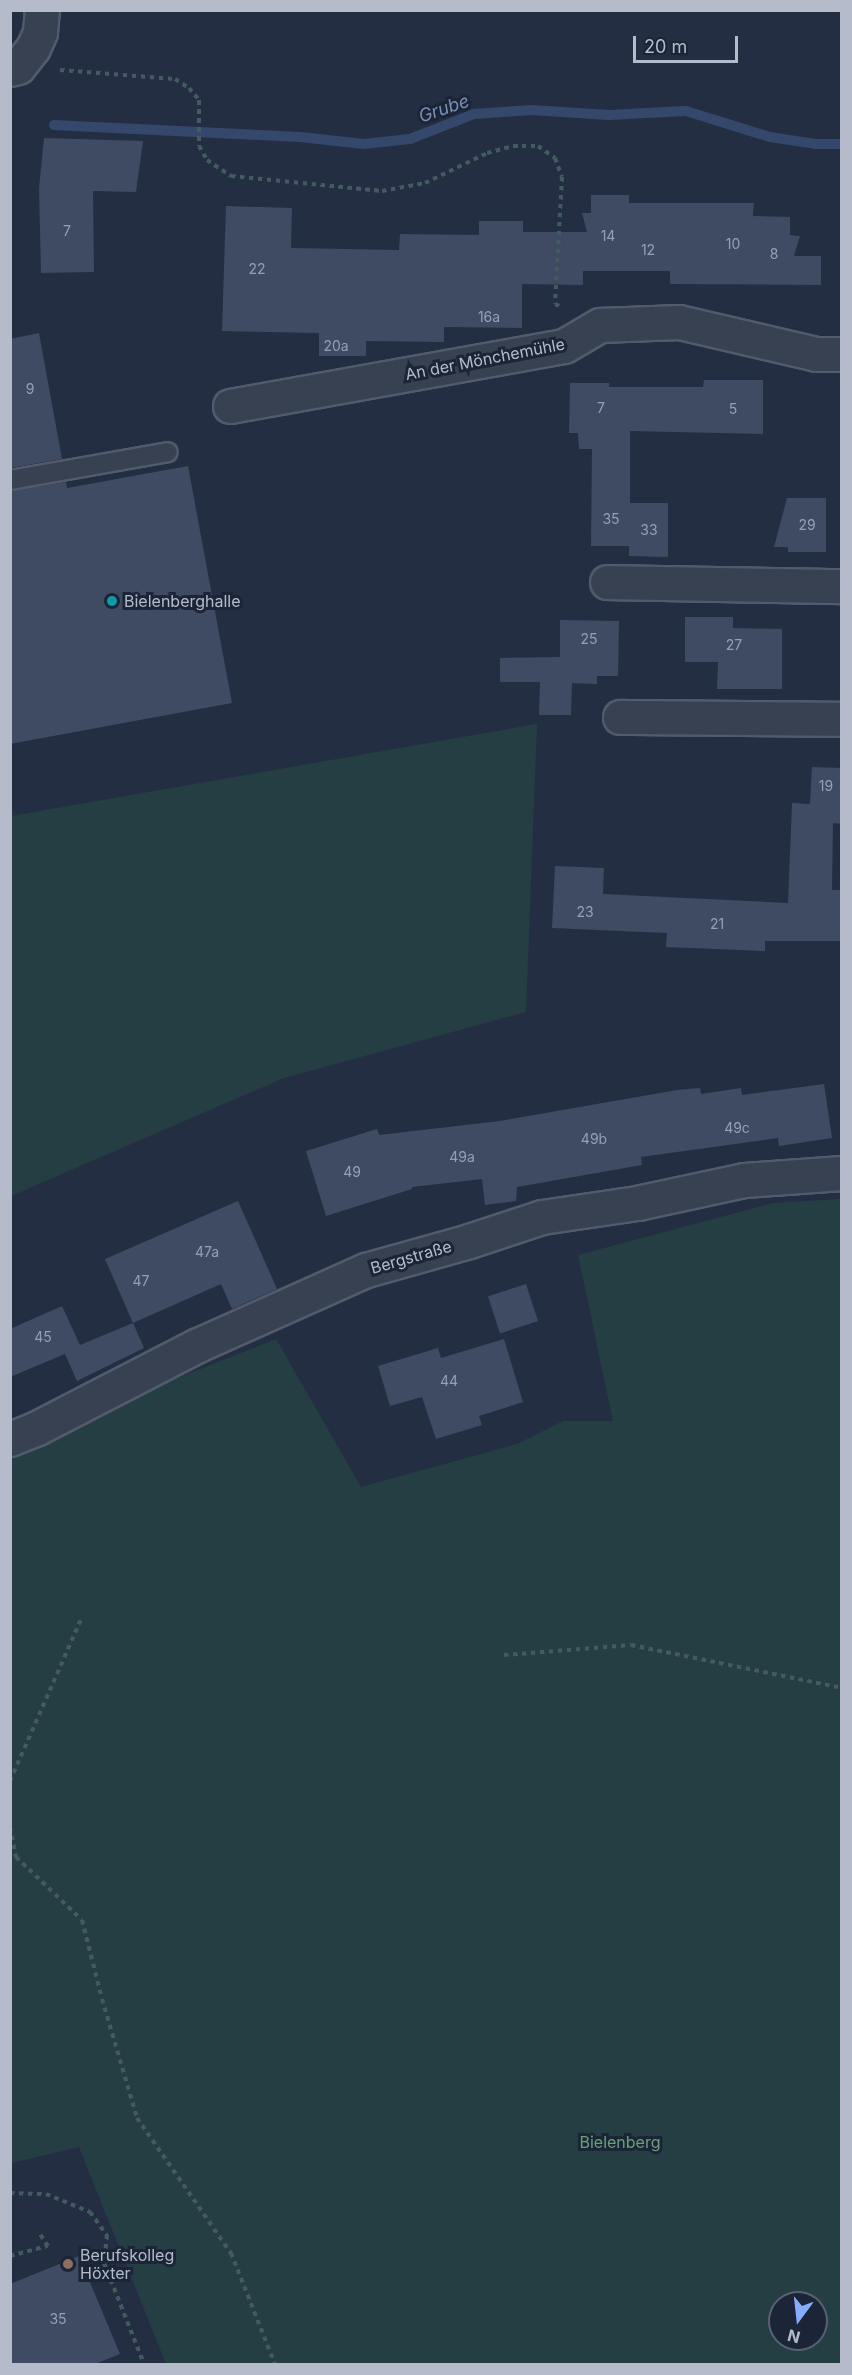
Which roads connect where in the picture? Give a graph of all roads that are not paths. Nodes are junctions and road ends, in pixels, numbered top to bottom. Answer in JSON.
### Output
{"nodes":[{"id":1,"x":42,"y":10,"type":"edge"},
{"id":2,"x":14,"y":68,"type":"edge"},
{"id":3,"x":842,"y":354,"type":"edge"},
{"id":4,"x":230,"y":406,"type":"dead end"},
{"id":5,"x":168,"y":452,"type":"dead end"},
{"id":6,"x":10,"y":480,"type":"edge"},
{"id":7,"x":608,"y":582,"type":"dead end"},
{"id":8,"x":842,"y":586,"type":"edge"},
{"id":9,"x":620,"y":717,"type":"dead end"},
{"id":10,"x":842,"y":719,"type":"edge"},
{"id":11,"x":842,"y":1173,"type":"edge"},
{"id":12,"x":10,"y":1439,"type":"edge"}],
"edges":[{"from":1,"to":2,"type":"street"},
{"from":3,"to":4,"type":"street","name":"An der Mönchemühle"},
{"from":5,"to":6,"type":"lane"},
{"from":7,"to":8,"type":"street"},
{"from":9,"to":10,"type":"street"},
{"from":11,"to":12,"type":"street","name":"Bergstraße"}]}
